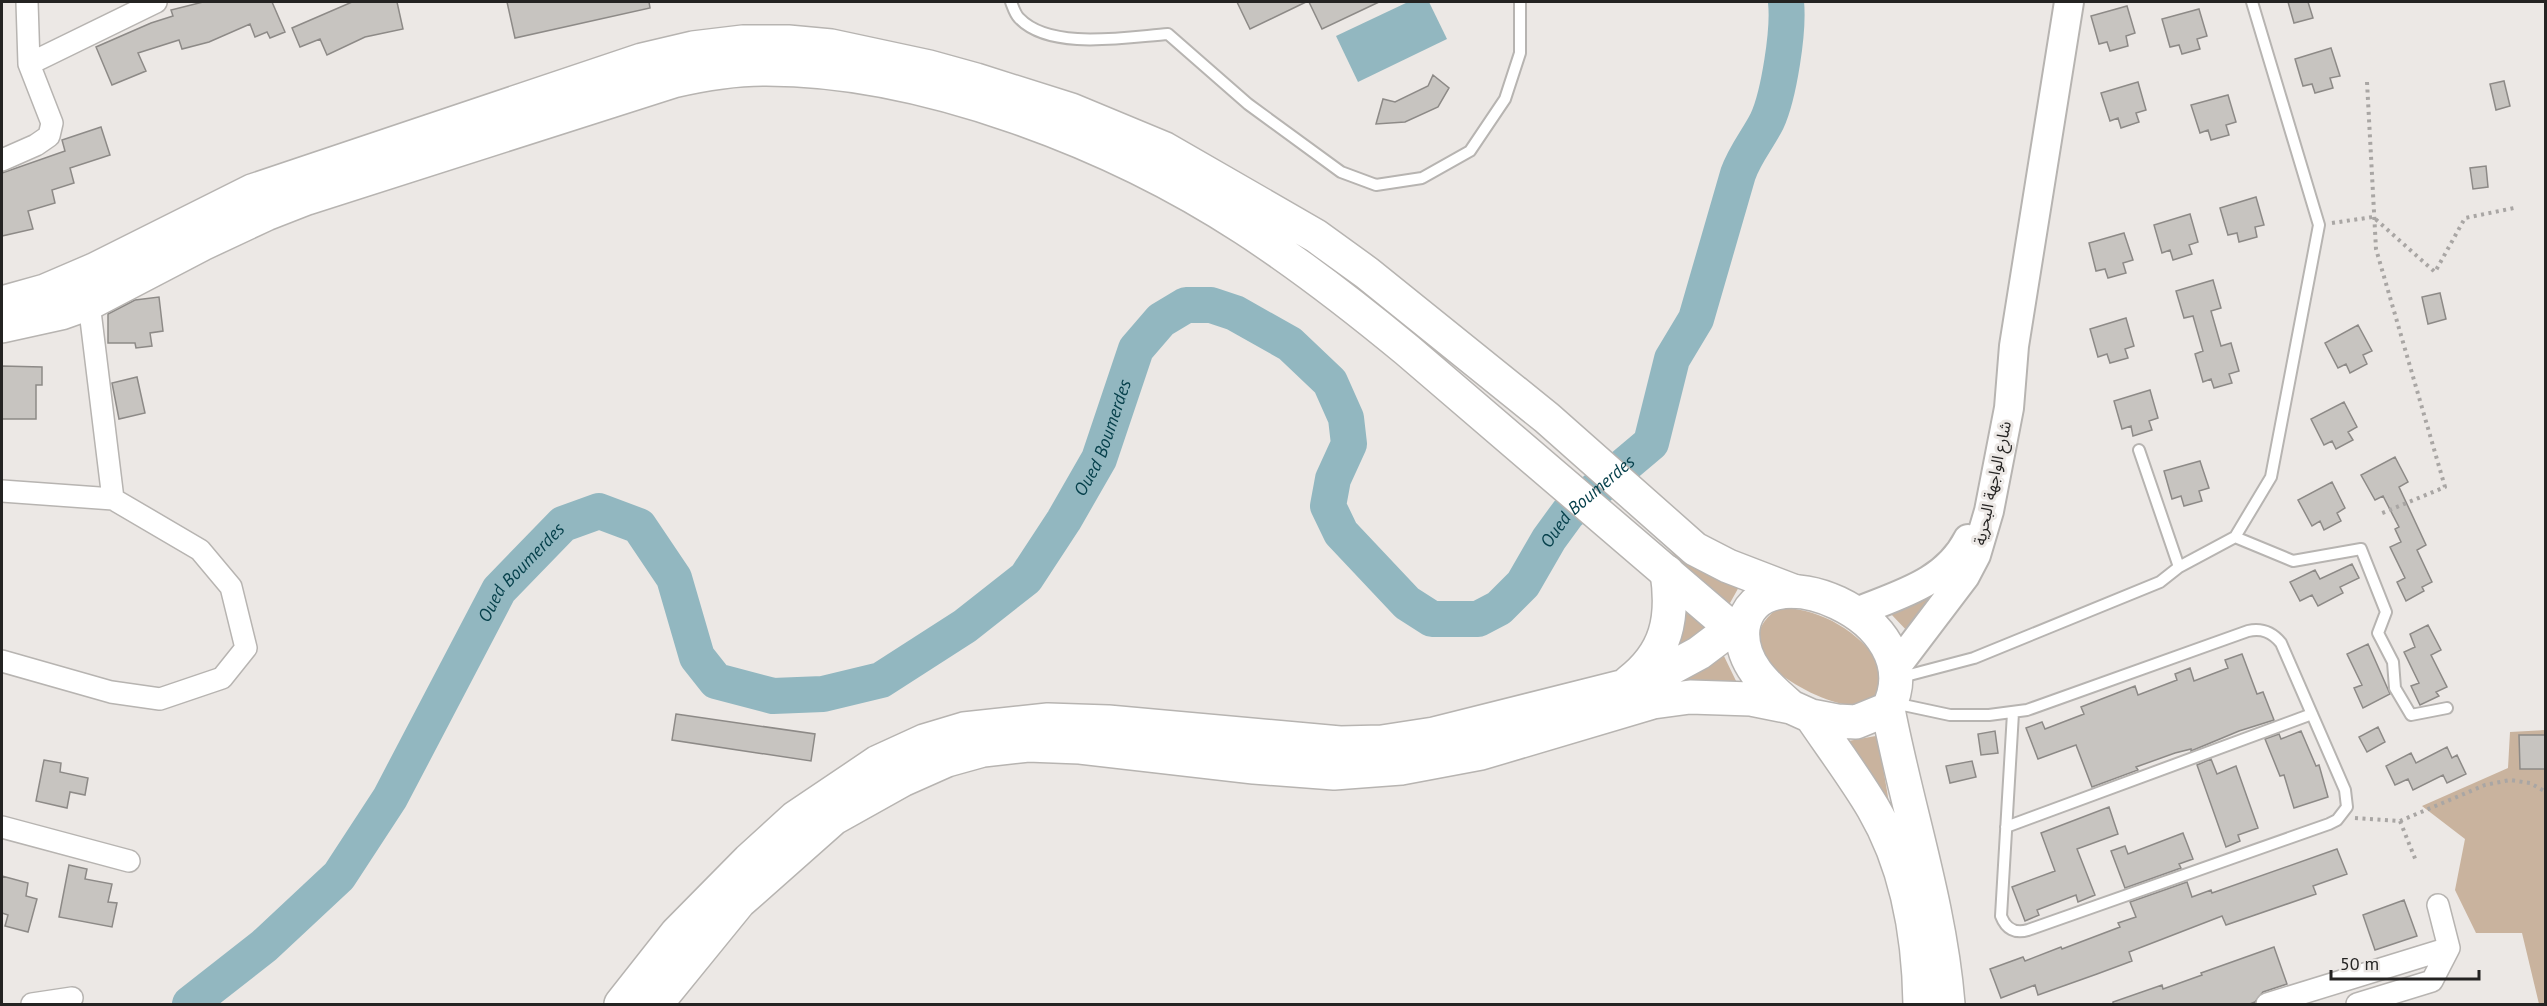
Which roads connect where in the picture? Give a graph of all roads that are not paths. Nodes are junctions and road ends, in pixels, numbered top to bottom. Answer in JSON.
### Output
{"nodes":[{"id":1,"x":27,"y":2,"type":"edge"},
{"id":2,"x":156,"y":2,"type":"edge"},
{"id":3,"x":1011,"y":2,"type":"edge"},
{"id":4,"x":1520,"y":2,"type":"edge"},
{"id":5,"x":2069,"y":2,"type":"edge"},
{"id":6,"x":2252,"y":2,"type":"edge"},
{"id":7,"x":29,"y":64,"type":"junction"},
{"id":8,"x":2,"y":160,"type":"edge"},
{"id":9,"x":2,"y":303,"type":"edge"},
{"id":10,"x":89,"y":303,"type":"junction"},
{"id":11,"x":2,"y":326,"type":"edge"},
{"id":12,"x":2014,"y":346,"type":"junction"},
{"id":13,"x":2139,"y":450,"type":"dead end"},
{"id":14,"x":2,"y":491,"type":"edge"},
{"id":15,"x":113,"y":499,"type":"junction"},
{"id":16,"x":2235,"y":537,"type":"junction"},
{"id":17,"x":2179,"y":567,"type":"junction"},
{"id":18,"x":1667,"y":572,"type":"junction"},
{"id":19,"x":1793,"y":591,"type":"junction"},
{"id":20,"x":1854,"y":613,"type":"junction"},
{"id":21,"x":1739,"y":628,"type":"junction"},
{"id":22,"x":2,"y":661,"type":"edge"},
{"id":23,"x":1621,"y":688,"type":"junction"},
{"id":24,"x":1893,"y":689,"type":"junction"},
{"id":25,"x":2447,"y":708,"type":"dead end"},
{"id":26,"x":1801,"y":711,"type":"junction"},
{"id":27,"x":2013,"y":713,"type":"junction"},
{"id":28,"x":2312,"y":714,"type":"junction"},
{"id":29,"x":2,"y":827,"type":"edge"},
{"id":30,"x":2006,"y":827,"type":"junction"},
{"id":31,"x":129,"y":861,"type":"dead end"},
{"id":32,"x":2438,"y":905,"type":"dead end"},
{"id":33,"x":2448,"y":948,"type":"junction"},
{"id":34,"x":72,"y":998,"type":"dead end"},
{"id":35,"x":32,"y":1005,"type":"edge"},
{"id":36,"x":621,"y":1005,"type":"edge"},
{"id":37,"x":656,"y":1005,"type":"edge"},
{"id":38,"x":1920,"y":1005,"type":"edge"},
{"id":39,"x":1948,"y":1005,"type":"edge"},
{"id":40,"x":2267,"y":1005,"type":"edge"},
{"id":41,"x":2357,"y":1005,"type":"edge"}],
"edges":[{"from":1,"to":7,"type":"street"},
{"from":2,"to":7,"type":"street"},
{"from":3,"to":4,"type":"lane"},
{"from":5,"to":12,"type":"main road","name":"شارع الواجهة البحرية"},
{"from":6,"to":16,"type":"lane"},
{"from":7,"to":8,"type":"street"},
{"from":9,"to":19,"type":"main road"},
{"from":10,"to":11,"type":"main road"},
{"from":10,"to":15,"type":"street"},
{"from":10,"to":18,"type":"main road"},
{"from":12,"to":20,"type":"main road","name":"شارع الواجهة البحرية"},
{"from":12,"to":24,"type":"main road","name":"شارع الواجهة البحرية"},
{"from":13,"to":17,"type":"lane"},
{"from":14,"to":15,"type":"street"},
{"from":15,"to":22,"type":"street"},
{"from":16,"to":17,"type":"lane"},
{"from":16,"to":25,"type":"lane"},
{"from":17,"to":24,"type":"lane"},
{"from":18,"to":21,"type":"main road"},
{"from":18,"to":23,"type":"main road"},
{"from":19,"to":20,"type":"main road"},
{"from":19,"to":21,"type":"main road"},
{"from":20,"to":24,"type":"main road"},
{"from":21,"to":23,"type":"main road"},
{"from":21,"to":26,"type":"main road"},
{"from":23,"to":36,"type":"main road"},
{"from":24,"to":26,"type":"main road"},
{"from":24,"to":27,"type":"lane"},
{"from":24,"to":39,"type":"main road"},
{"from":26,"to":37,"type":"main road"},
{"from":26,"to":38,"type":"main road"},
{"from":27,"to":28,"type":"lane"},
{"from":27,"to":30,"type":"lane"},
{"from":28,"to":30,"type":"lane"},
{"from":28,"to":30,"type":"lane"},
{"from":29,"to":31,"type":"street"},
{"from":32,"to":33,"type":"street"},
{"from":33,"to":40,"type":"street"},
{"from":33,"to":41,"type":"street"},
{"from":34,"to":35,"type":"street"}]}
